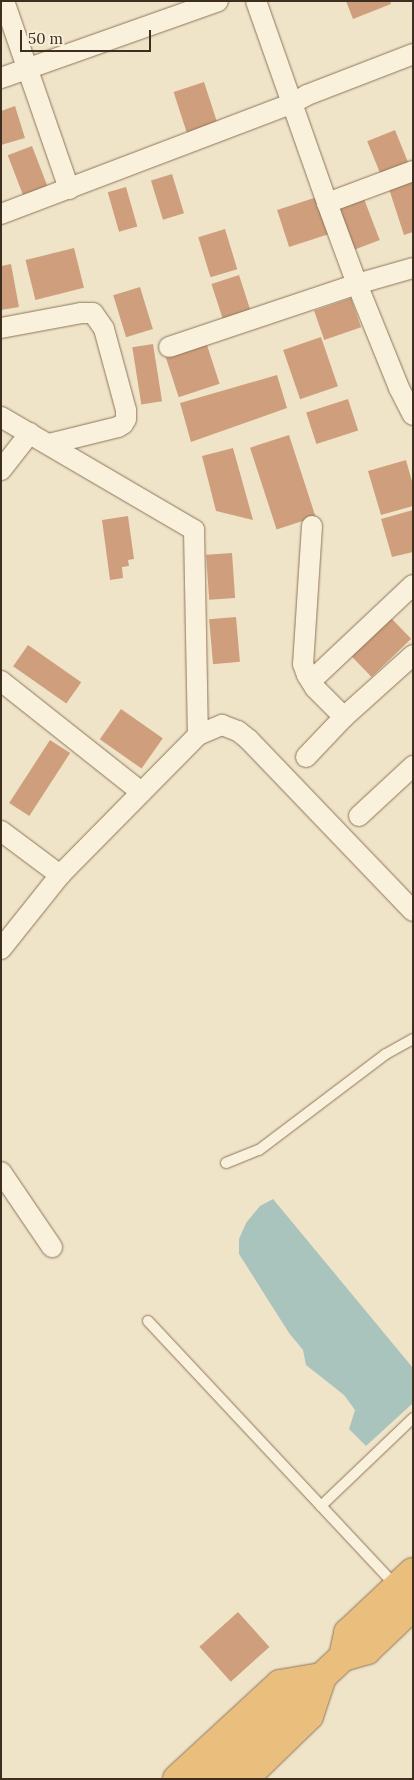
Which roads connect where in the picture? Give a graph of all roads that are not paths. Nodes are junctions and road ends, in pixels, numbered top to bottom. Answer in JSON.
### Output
{"nodes":[{"id":1,"x":4,"y":1,"type":"edge"},
{"id":2,"x":218,"y":1,"type":"edge"},
{"id":3,"x":256,"y":1,"type":"edge"},
{"id":4,"x":413,"y":54,"type":"edge"},
{"id":5,"x":27,"y":69,"type":"junction"},
{"id":6,"x":1,"y":78,"type":"edge"},
{"id":7,"x":291,"y":104,"type":"junction"},
{"id":8,"x":413,"y":171,"type":"edge"},
{"id":9,"x":69,"y":189,"type":"junction"},
{"id":10,"x":327,"y":203,"type":"junction"},
{"id":11,"x":1,"y":214,"type":"edge"},
{"id":12,"x":413,"y":268,"type":"edge"},
{"id":13,"x":357,"y":284,"type":"junction"},
{"id":14,"x":1,"y":328,"type":"edge"},
{"id":15,"x":169,"y":347,"type":"dead end"},
{"id":16,"x":406,"y":386,"type":"edge"},
{"id":17,"x":413,"y":415,"type":"edge"},
{"id":18,"x":1,"y":417,"type":"edge"},
{"id":19,"x":30,"y":433,"type":"junction"},
{"id":20,"x":49,"y":444,"type":"junction"},
{"id":21,"x":1,"y":470,"type":"edge"},
{"id":22,"x":312,"y":526,"type":"dead end"},
{"id":23,"x":413,"y":585,"type":"edge"},
{"id":24,"x":413,"y":654,"type":"edge"},
{"id":25,"x":1,"y":681,"type":"edge"},
{"id":26,"x":311,"y":681,"type":"junction"},
{"id":27,"x":344,"y":717,"type":"junction"},
{"id":28,"x":198,"y":734,"type":"junction"},
{"id":29,"x":306,"y":757,"type":"dead end"},
{"id":30,"x":413,"y":766,"type":"edge"},
{"id":31,"x":141,"y":792,"type":"junction"},
{"id":32,"x":359,"y":816,"type":"dead end"},
{"id":33,"x":1,"y":831,"type":"edge"},
{"id":34,"x":60,"y":875,"type":"junction"},
{"id":35,"x":413,"y":911,"type":"edge"},
{"id":36,"x":1,"y":950,"type":"edge"},
{"id":37,"x":413,"y":1039,"type":"edge"},
{"id":38,"x":226,"y":1163,"type":"dead end"},
{"id":39,"x":1,"y":1172,"type":"edge"},
{"id":40,"x":52,"y":1247,"type":"dead end"},
{"id":41,"x":148,"y":1321,"type":"dead end"},
{"id":42,"x":413,"y":1418,"type":"edge"},
{"id":43,"x":321,"y":1506,"type":"junction"},
{"id":44,"x":407,"y":1588,"type":"edge"},
{"id":45,"x":322,"y":1677,"type":"junction"},
{"id":46,"x":177,"y":1779,"type":"edge"},
{"id":47,"x":213,"y":1779,"type":"edge"},
{"id":48,"x":244,"y":1779,"type":"edge"}],
"edges":[{"from":1,"to":5,"type":"street"},
{"from":2,"to":5,"type":"street"},
{"from":3,"to":7,"type":"street"},
{"from":4,"to":7,"type":"street"},
{"from":5,"to":6,"type":"street"},
{"from":5,"to":9,"type":"street"},
{"from":7,"to":9,"type":"street"},
{"from":7,"to":10,"type":"street"},
{"from":8,"to":10,"type":"street"},
{"from":9,"to":11,"type":"street"},
{"from":10,"to":13,"type":"street"},
{"from":12,"to":13,"type":"street"},
{"from":13,"to":15,"type":"street"},
{"from":13,"to":16,"type":"street"},
{"from":14,"to":20,"type":"street"},
{"from":16,"to":17,"type":"street"},
{"from":18,"to":19,"type":"street"},
{"from":19,"to":20,"type":"street"},
{"from":19,"to":21,"type":"street"},
{"from":20,"to":28,"type":"street"},
{"from":22,"to":26,"type":"street"},
{"from":23,"to":26,"type":"street"},
{"from":24,"to":27,"type":"street"},
{"from":25,"to":31,"type":"street"},
{"from":26,"to":27,"type":"street"},
{"from":27,"to":29,"type":"street"},
{"from":28,"to":31,"type":"street"},
{"from":28,"to":35,"type":"street"},
{"from":30,"to":32,"type":"street"},
{"from":31,"to":34,"type":"street"},
{"from":33,"to":34,"type":"street"},
{"from":34,"to":36,"type":"street"},
{"from":37,"to":38,"type":"lane"},
{"from":39,"to":40,"type":"street"},
{"from":41,"to":43,"type":"lane"},
{"from":42,"to":43,"type":"lane"},
{"from":43,"to":44,"type":"lane"},
{"from":44,"to":45,"type":"highway"},
{"from":45,"to":46,"type":"highway"},
{"from":45,"to":47,"type":"highway"},
{"from":45,"to":48,"type":"highway"}]}
